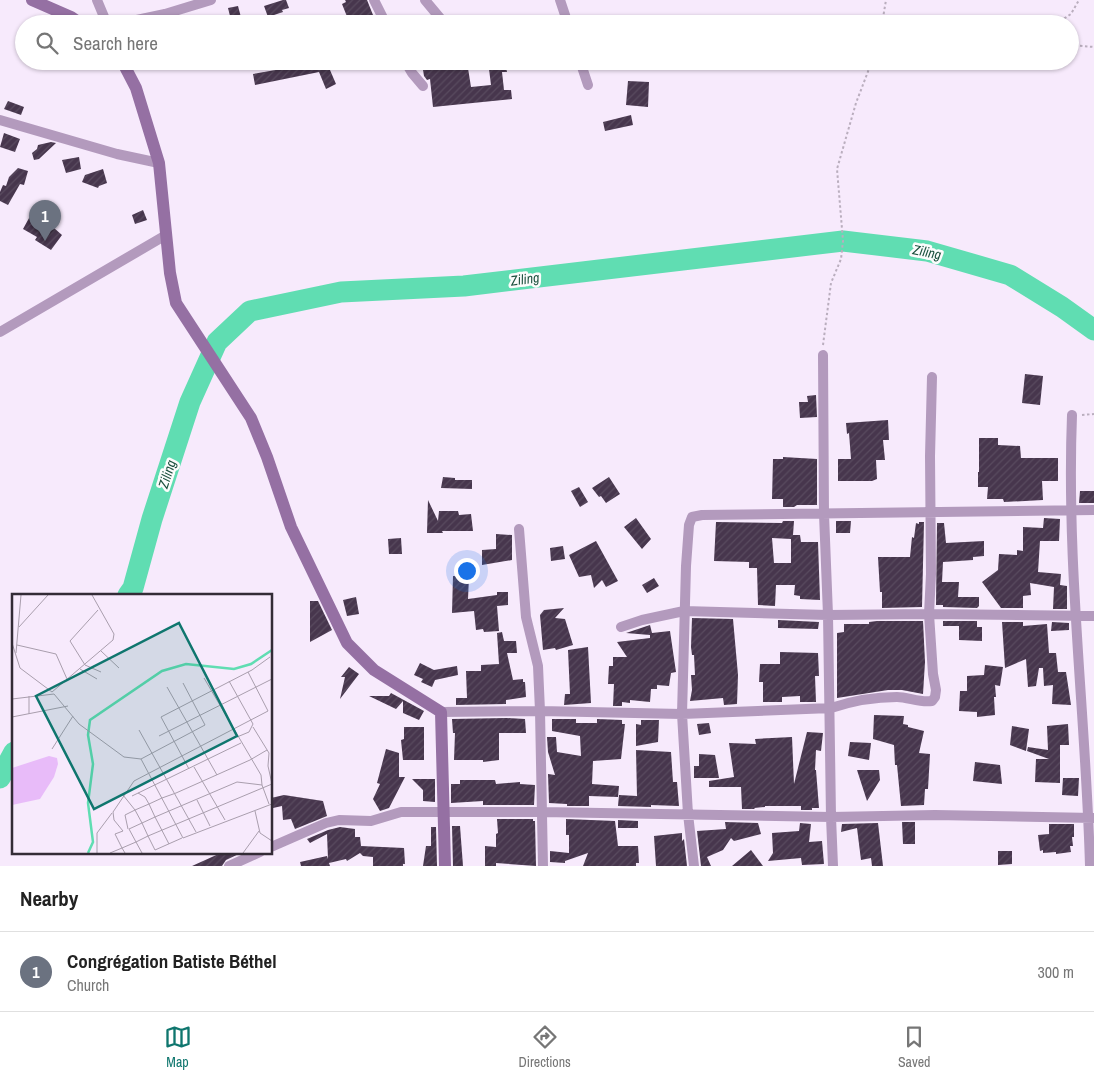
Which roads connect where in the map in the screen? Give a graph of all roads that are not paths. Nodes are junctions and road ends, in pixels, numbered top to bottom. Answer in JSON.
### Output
{"nodes":[{"id":1,"x":32,"y":0,"type":"edge"},
{"id":2,"x":97,"y":0,"type":"edge"},
{"id":3,"x":211,"y":0,"type":"edge"},
{"id":4,"x":374,"y":0,"type":"edge"},
{"id":5,"x":425,"y":0,"type":"edge"},
{"id":6,"x":560,"y":0,"type":"edge"},
{"id":7,"x":66,"y":15,"type":"edge"},
{"id":8,"x":103,"y":15,"type":"edge"},
{"id":9,"x":160,"y":15,"type":"edge"},
{"id":10,"x":382,"y":15,"type":"edge"},
{"id":11,"x":438,"y":15,"type":"edge"},
{"id":12,"x":565,"y":15,"type":"edge"},
{"id":13,"x":127,"y":70,"type":"edge"},
{"id":14,"x":410,"y":70,"type":"edge"},
{"id":15,"x":583,"y":70,"type":"edge"},
{"id":16,"x":423,"y":86,"type":"dead end"},
{"id":17,"x":588,"y":86,"type":"dead end"},
{"id":18,"x":0,"y":120,"type":"edge"},
{"id":19,"x":159,"y":164,"type":"junction"},
{"id":20,"x":166,"y":235,"type":"junction"},
{"id":21,"x":0,"y":332,"type":"edge"},
{"id":22,"x":823,"y":355,"type":"road end"},
{"id":23,"x":932,"y":377,"type":"dead end"},
{"id":24,"x":1072,"y":415,"type":"dead end"},
{"id":25,"x":1072,"y":510,"type":"junction"},
{"id":26,"x":1094,"y":510,"type":"edge"},
{"id":27,"x":930,"y":513,"type":"junction"},
{"id":28,"x":824,"y":514,"type":"junction"},
{"id":29,"x":519,"y":529,"type":"dead end"},
{"id":30,"x":684,"y":611,"type":"junction"},
{"id":31,"x":929,"y":614,"type":"junction"},
{"id":32,"x":828,"y":615,"type":"junction"},
{"id":33,"x":1075,"y":616,"type":"junction"},
{"id":34,"x":1094,"y":616,"type":"edge"},
{"id":35,"x":621,"y":628,"type":"dead end"},
{"id":36,"x":831,"y":708,"type":"junction"},
{"id":37,"x":540,"y":711,"type":"junction"},
{"id":38,"x":441,"y":712,"type":"junction"},
{"id":39,"x":682,"y":714,"type":"junction"},
{"id":40,"x":542,"y":812,"type":"junction"},
{"id":41,"x":444,"y":813,"type":"junction"},
{"id":42,"x":688,"y":814,"type":"junction"},
{"id":43,"x":831,"y":817,"type":"junction"},
{"id":44,"x":1091,"y":818,"type":"edge"},
{"id":45,"x":272,"y":847,"type":"edge"},
{"id":46,"x":256,"y":854,"type":"edge"},
{"id":47,"x":229,"y":866,"type":"edge"},
{"id":48,"x":446,"y":866,"type":"edge"},
{"id":49,"x":544,"y":866,"type":"edge"},
{"id":50,"x":694,"y":866,"type":"edge"},
{"id":51,"x":833,"y":866,"type":"edge"},
{"id":52,"x":1090,"y":866,"type":"edge"}],
"edges":[{"from":1,"to":7,"type":"main road"},
{"from":2,"to":8,"type":"street"},
{"from":3,"to":9,"type":"street"},
{"from":4,"to":10,"type":"street"},
{"from":5,"to":11,"type":"street"},
{"from":6,"to":12,"type":"street"},
{"from":13,"to":19,"type":"main road"},
{"from":14,"to":16,"type":"street"},
{"from":15,"to":17,"type":"street"},
{"from":18,"to":19,"type":"street"},
{"from":19,"to":20,"type":"main road"},
{"from":20,"to":21,"type":"street"},
{"from":20,"to":38,"type":"main road"},
{"from":22,"to":28,"type":"street"},
{"from":23,"to":27,"type":"street"},
{"from":24,"to":25,"type":"street"},
{"from":25,"to":26,"type":"street"},
{"from":25,"to":27,"type":"street"},
{"from":25,"to":33,"type":"street"},
{"from":27,"to":28,"type":"street"},
{"from":27,"to":31,"type":"street"},
{"from":28,"to":30,"type":"street"},
{"from":28,"to":32,"type":"street"},
{"from":29,"to":37,"type":"street"},
{"from":30,"to":32,"type":"street"},
{"from":30,"to":35,"type":"street"},
{"from":30,"to":39,"type":"street"},
{"from":31,"to":32,"type":"street"},
{"from":31,"to":33,"type":"street"},
{"from":31,"to":36,"type":"street"},
{"from":32,"to":36,"type":"street"},
{"from":33,"to":34,"type":"street"},
{"from":33,"to":44,"type":"street"},
{"from":36,"to":39,"type":"street"},
{"from":36,"to":43,"type":"street"},
{"from":37,"to":38,"type":"street"},
{"from":37,"to":39,"type":"street"},
{"from":37,"to":40,"type":"street"},
{"from":38,"to":41,"type":"main road"},
{"from":39,"to":42,"type":"street"},
{"from":40,"to":41,"type":"street"},
{"from":40,"to":42,"type":"street"},
{"from":40,"to":49,"type":"street"},
{"from":41,"to":45,"type":"street"},
{"from":41,"to":48,"type":"main road"},
{"from":42,"to":43,"type":"street"},
{"from":42,"to":50,"type":"street"},
{"from":43,"to":44,"type":"street"},
{"from":43,"to":51,"type":"street"},
{"from":44,"to":52,"type":"street"},
{"from":46,"to":47,"type":"street"}]}
